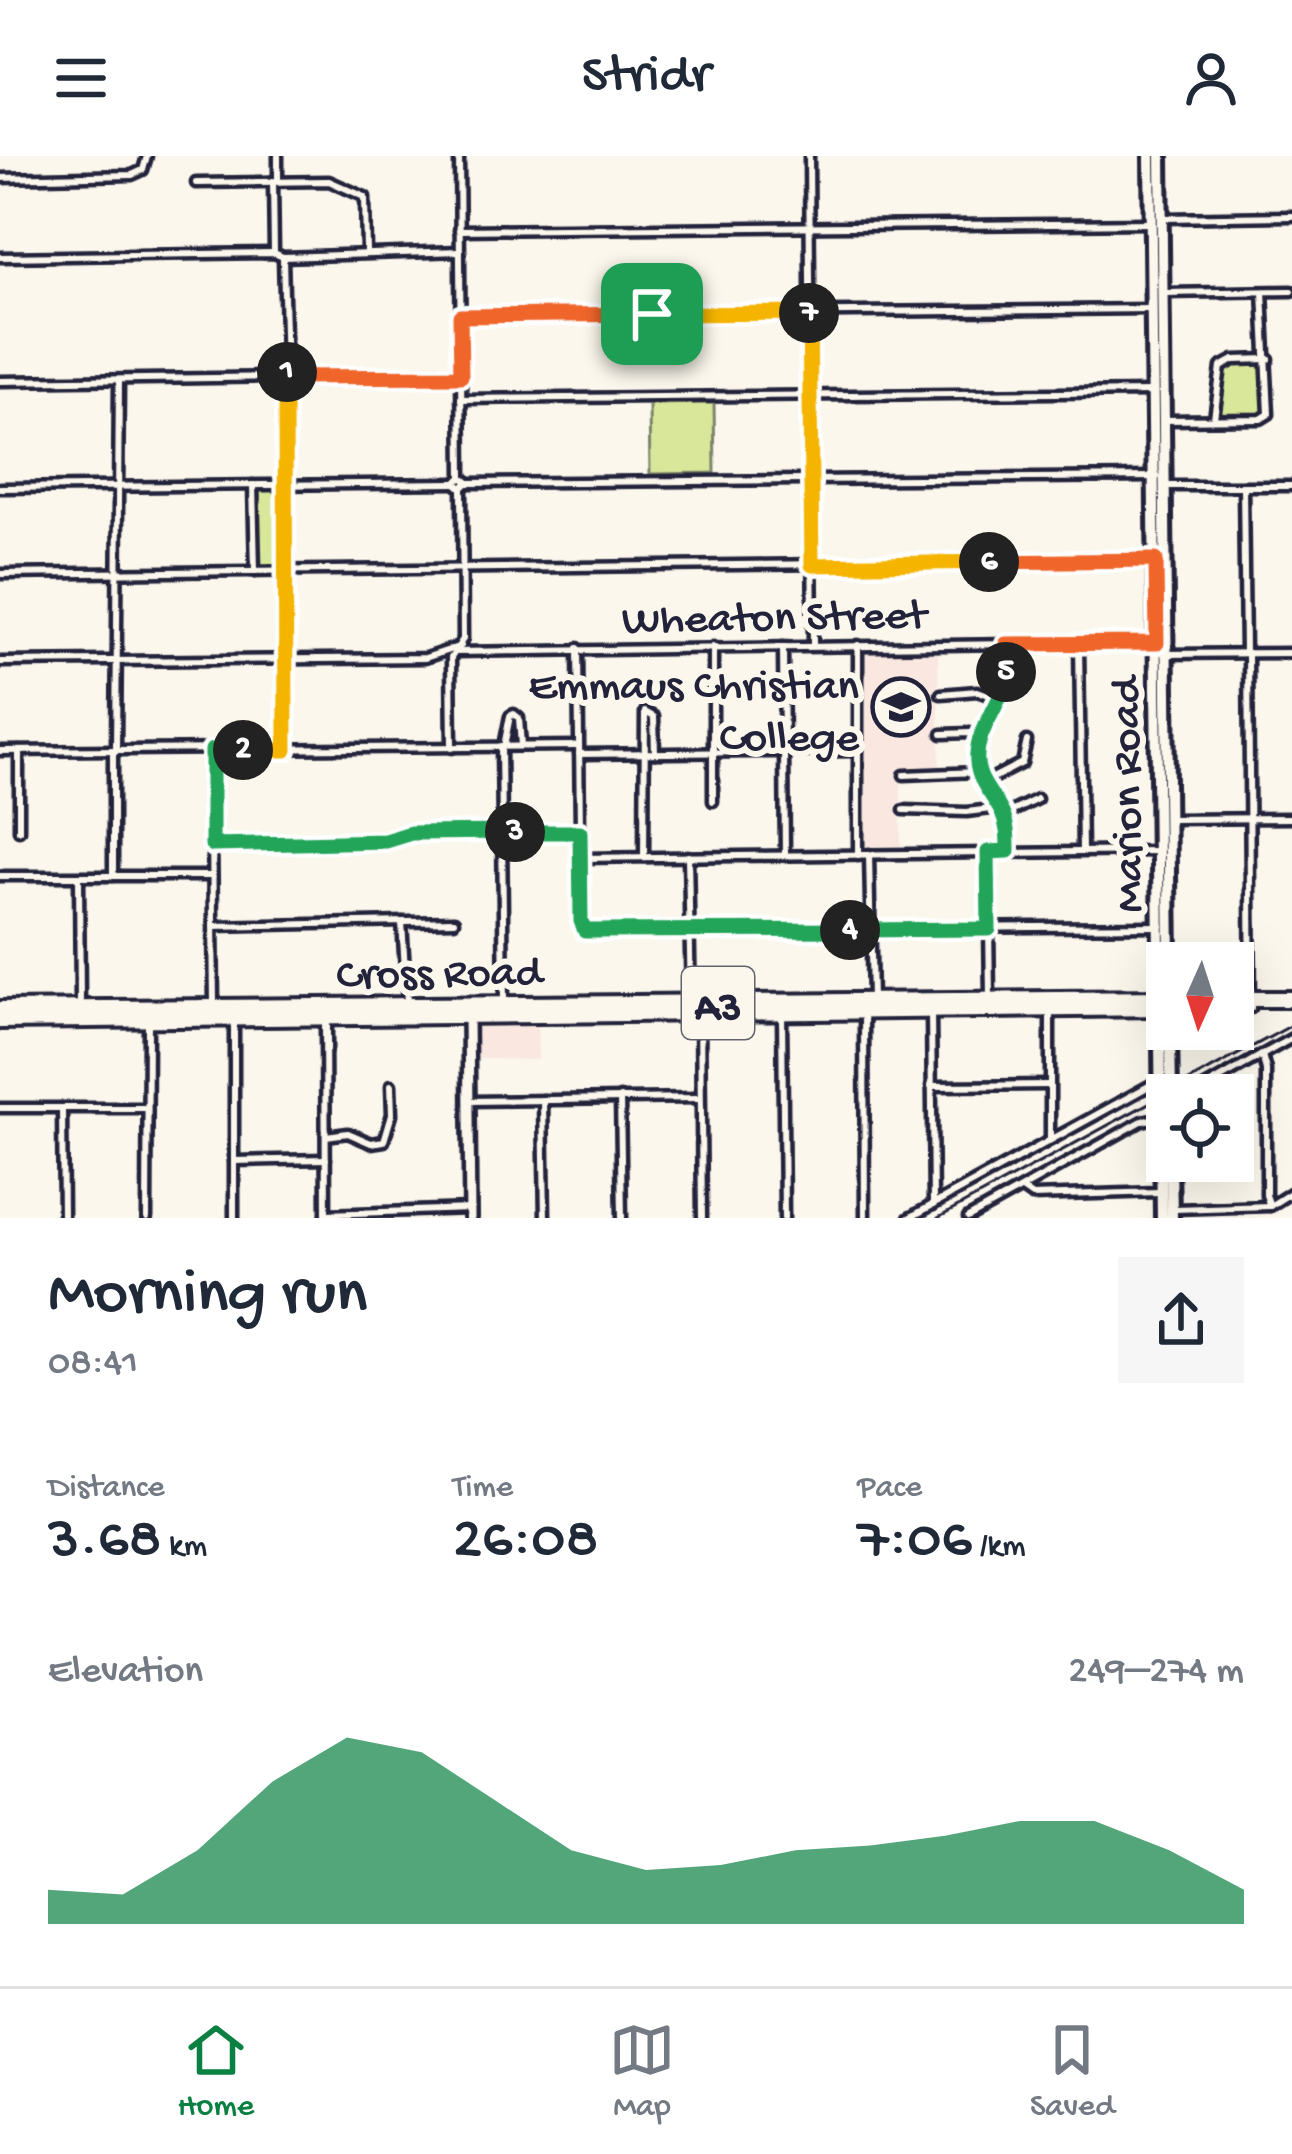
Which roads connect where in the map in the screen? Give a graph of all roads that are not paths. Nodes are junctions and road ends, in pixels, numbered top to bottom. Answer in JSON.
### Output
{"nodes":[{"id":1,"x":148,"y":156,"type":"edge"},
{"id":2,"x":278,"y":156,"type":"edge"},
{"id":3,"x":459,"y":156,"type":"edge"},
{"id":4,"x":809,"y":156,"type":"edge"},
{"id":5,"x":1150,"y":156,"type":"edge"},
{"id":6,"x":1161,"y":156,"type":"edge"},
{"id":7,"x":0,"y":178,"type":"edge"},
{"id":8,"x":276,"y":181,"type":"junction"},
{"id":9,"x":196,"y":183,"type":"dead end"},
{"id":10,"x":1292,"y":216,"type":"edge"},
{"id":11,"x":1156,"y":221,"type":"junction"},
{"id":12,"x":810,"y":229,"type":"junction"},
{"id":13,"x":459,"y":230,"type":"junction"},
{"id":14,"x":460,"y":251,"type":"junction"},
{"id":15,"x":366,"y":253,"type":"junction"},
{"id":16,"x":279,"y":255,"type":"junction"},
{"id":17,"x":0,"y":257,"type":"edge"},
{"id":18,"x":1263,"y":292,"type":"junction"},
{"id":19,"x":1292,"y":292,"type":"edge"},
{"id":20,"x":1158,"y":293,"type":"junction"},
{"id":21,"x":1153,"y":309,"type":"junction"},
{"id":22,"x":810,"y":313,"type":"junction"},
{"id":23,"x":460,"y":316,"type":"junction"},
{"id":24,"x":1269,"y":359,"type":"junction"},
{"id":25,"x":461,"y":376,"type":"junction"},
{"id":26,"x":285,"y":377,"type":"junction"},
{"id":27,"x":119,"y":380,"type":"junction"},
{"id":28,"x":0,"y":381,"type":"edge"},
{"id":29,"x":1159,"y":392,"type":"junction"},
{"id":30,"x":811,"y":396,"type":"junction"},
{"id":31,"x":461,"y":399,"type":"junction"},
{"id":32,"x":1214,"y":418,"type":"junction"},
{"id":33,"x":1160,"y":420,"type":"junction"},
{"id":34,"x":812,"y":478,"type":"junction"},
{"id":35,"x":1161,"y":481,"type":"junction"},
{"id":36,"x":462,"y":483,"type":"junction"},
{"id":37,"x":253,"y":485,"type":"junction"},
{"id":38,"x":284,"y":485,"type":"junction"},
{"id":39,"x":1292,"y":486,"type":"edge"},
{"id":40,"x":120,"y":487,"type":"junction"},
{"id":41,"x":1243,"y":487,"type":"junction"},
{"id":42,"x":0,"y":488,"type":"edge"},
{"id":43,"x":1161,"y":560,"type":"junction"},
{"id":44,"x":812,"y":565,"type":"junction"},
{"id":45,"x":463,"y":568,"type":"junction"},
{"id":46,"x":255,"y":571,"type":"junction"},
{"id":47,"x":285,"y":571,"type":"junction"},
{"id":48,"x":120,"y":573,"type":"junction"},
{"id":49,"x":0,"y":574,"type":"edge"},
{"id":50,"x":1006,"y":644,"type":"junction"},
{"id":51,"x":1079,"y":644,"type":"junction"},
{"id":52,"x":858,"y":645,"type":"junction"},
{"id":53,"x":783,"y":646,"type":"junction"},
{"id":54,"x":812,"y":646,"type":"junction"},
{"id":55,"x":712,"y":647,"type":"junction"},
{"id":56,"x":578,"y":648,"type":"junction"},
{"id":57,"x":1162,"y":648,"type":"junction"},
{"id":58,"x":457,"y":649,"type":"junction"},
{"id":59,"x":1246,"y":653,"type":"junction"},
{"id":60,"x":1292,"y":653,"type":"edge"},
{"id":61,"x":286,"y":659,"type":"junction"},
{"id":62,"x":116,"y":661,"type":"junction"},
{"id":63,"x":0,"y":662,"type":"edge"},
{"id":64,"x":941,"y":694,"type":"dead end"},
{"id":65,"x":1002,"y":699,"type":"junction"},
{"id":66,"x":942,"y":734,"type":"dead end"},
{"id":67,"x":980,"y":736,"type":"junction"},
{"id":68,"x":1027,"y":741,"type":"dead end"},
{"id":69,"x":503,"y":746,"type":"junction"},
{"id":70,"x":521,"y":746,"type":"junction"},
{"id":71,"x":452,"y":748,"type":"junction"},
{"id":72,"x":212,"y":750,"type":"junction"},
{"id":73,"x":286,"y":750,"type":"junction"},
{"id":74,"x":579,"y":750,"type":"junction"},
{"id":75,"x":0,"y":751,"type":"edge"},
{"id":76,"x":20,"y":751,"type":"junction"},
{"id":77,"x":114,"y":751,"type":"junction"},
{"id":78,"x":857,"y":751,"type":"junction"},
{"id":79,"x":713,"y":752,"type":"junction"},
{"id":80,"x":785,"y":752,"type":"junction"},
{"id":81,"x":643,"y":753,"type":"junction"},
{"id":82,"x":655,"y":753,"type":"junction"},
{"id":83,"x":978,"y":772,"type":"junction"},
{"id":84,"x":904,"y":775,"type":"dead end"},
{"id":85,"x":983,"y":782,"type":"junction"},
{"id":86,"x":1037,"y":799,"type":"dead end"},
{"id":87,"x":713,"y":801,"type":"dead end"},
{"id":88,"x":904,"y":810,"type":"dead end"},
{"id":89,"x":1001,"y":812,"type":"junction"},
{"id":90,"x":1164,"y":818,"type":"junction"},
{"id":91,"x":1248,"y":818,"type":"junction"},
{"id":92,"x":1292,"y":818,"type":"edge"},
{"id":93,"x":20,"y":830,"type":"dead end"},
{"id":94,"x":502,"y":832,"type":"junction"},
{"id":95,"x":580,"y":832,"type":"junction"},
{"id":96,"x":212,"y":845,"type":"junction"},
{"id":97,"x":1008,"y":851,"type":"junction"},
{"id":98,"x":1082,"y":851,"type":"junction"},
{"id":99,"x":1164,"y":851,"type":"junction"},
{"id":100,"x":988,"y":852,"type":"junction"},
{"id":101,"x":858,"y":854,"type":"junction"},
{"id":102,"x":869,"y":854,"type":"junction"},
{"id":103,"x":785,"y":855,"type":"junction"},
{"id":104,"x":644,"y":856,"type":"junction"},
{"id":105,"x":688,"y":856,"type":"junction"},
{"id":106,"x":580,"y":858,"type":"junction"},
{"id":107,"x":0,"y":876,"type":"edge"},
{"id":108,"x":113,"y":876,"type":"junction"},
{"id":109,"x":213,"y":876,"type":"junction"},
{"id":110,"x":79,"y":877,"type":"junction"},
{"id":111,"x":454,"y":921,"type":"dead end"},
{"id":112,"x":402,"y":922,"type":"junction"},
{"id":113,"x":213,"y":926,"type":"junction"},
{"id":114,"x":1161,"y":926,"type":"junction"},
{"id":115,"x":989,"y":929,"type":"junction"},
{"id":116,"x":689,"y":930,"type":"junction"},
{"id":117,"x":870,"y":930,"type":"junction"},
{"id":118,"x":1161,"y":942,"type":"edge"},
{"id":119,"x":1169,"y":942,"type":"edge"},
{"id":120,"x":1250,"y":942,"type":"edge"},
{"id":121,"x":1146,"y":999,"type":"edge"},
{"id":122,"x":1142,"y":1003,"type":"junction"},
{"id":123,"x":1146,"y":1003,"type":"edge"},
{"id":124,"x":1292,"y":1003,"type":"edge"},
{"id":125,"x":1254,"y":1004,"type":"edge"},
{"id":126,"x":1050,"y":1005,"type":"junction"},
{"id":127,"x":408,"y":1006,"type":"junction"},
{"id":128,"x":868,"y":1006,"type":"junction"},
{"id":129,"x":932,"y":1006,"type":"junction"},
{"id":130,"x":990,"y":1006,"type":"junction"},
{"id":131,"x":696,"y":1008,"type":"junction"},
{"id":132,"x":782,"y":1008,"type":"junction"},
{"id":133,"x":1146,"y":1008,"type":"edge"},
{"id":134,"x":0,"y":1009,"type":"edge"},
{"id":135,"x":468,"y":1010,"type":"junction"},
{"id":136,"x":504,"y":1010,"type":"junction"},
{"id":137,"x":326,"y":1011,"type":"junction"},
{"id":138,"x":214,"y":1012,"type":"junction"},
{"id":139,"x":234,"y":1012,"type":"junction"},
{"id":140,"x":148,"y":1013,"type":"junction"},
{"id":141,"x":80,"y":1014,"type":"junction"},
{"id":142,"x":0,"y":1021,"type":"edge"},
{"id":143,"x":1292,"y":1038,"type":"edge"},
{"id":144,"x":1262,"y":1055,"type":"junction"},
{"id":145,"x":1228,"y":1074,"type":"edge"},
{"id":146,"x":391,"y":1084,"type":"dead end"},
{"id":147,"x":1049,"y":1085,"type":"junction"},
{"id":148,"x":931,"y":1086,"type":"junction"},
{"id":149,"x":1146,"y":1087,"type":"edge"},
{"id":150,"x":620,"y":1098,"type":"junction"},
{"id":151,"x":700,"y":1098,"type":"junction"},
{"id":152,"x":543,"y":1100,"type":"junction"},
{"id":153,"x":469,"y":1101,"type":"junction"},
{"id":154,"x":0,"y":1108,"type":"edge"},
{"id":155,"x":62,"y":1108,"type":"junction"},
{"id":156,"x":147,"y":1108,"type":"junction"},
{"id":157,"x":1146,"y":1120,"type":"edge"},
{"id":158,"x":326,"y":1136,"type":"junction"},
{"id":159,"x":1050,"y":1141,"type":"junction"},
{"id":160,"x":326,"y":1159,"type":"junction"},
{"id":161,"x":234,"y":1160,"type":"junction"},
{"id":162,"x":1158,"y":1182,"type":"edge"},
{"id":163,"x":1169,"y":1182,"type":"edge"},
{"id":164,"x":1022,"y":1189,"type":"junction"},
{"id":165,"x":1158,"y":1192,"type":"junction"},
{"id":166,"x":1292,"y":1192,"type":"edge"},
{"id":167,"x":933,"y":1205,"type":"junction"},
{"id":168,"x":1270,"y":1206,"type":"junction"},
{"id":169,"x":1167,"y":1213,"type":"edge"},
{"id":170,"x":470,"y":1214,"type":"edge"},
{"id":171,"x":326,"y":1216,"type":"edge"},
{"id":172,"x":63,"y":1218,"type":"edge"},
{"id":173,"x":147,"y":1218,"type":"edge"},
{"id":174,"x":234,"y":1218,"type":"edge"},
{"id":175,"x":545,"y":1218,"type":"edge"},
{"id":176,"x":622,"y":1218,"type":"edge"},
{"id":177,"x":702,"y":1218,"type":"edge"},
{"id":178,"x":784,"y":1218,"type":"edge"},
{"id":179,"x":866,"y":1218,"type":"edge"},
{"id":180,"x":909,"y":1218,"type":"edge"},
{"id":181,"x":968,"y":1218,"type":"edge"}],
"edges":[{"from":1,"to":7,"type":"street"},
{"from":2,"to":8,"type":"street"},
{"from":3,"to":13,"type":"street"},
{"from":4,"to":12,"type":"street"},
{"from":5,"to":11,"type":"main road","name":"Marion Road"},
{"from":6,"to":11,"type":"main road","name":"Marion Road"},
{"from":8,"to":9,"type":"street"},
{"from":8,"to":15,"type":"street"},
{"from":8,"to":16,"type":"street"},
{"from":10,"to":11,"type":"street"},
{"from":11,"to":12,"type":"street"},
{"from":11,"to":20,"type":"main road","name":"Marion Road"},
{"from":12,"to":13,"type":"street"},
{"from":12,"to":22,"type":"street"},
{"from":13,"to":14,"type":"street"},
{"from":14,"to":15,"type":"street"},
{"from":14,"to":23,"type":"street"},
{"from":15,"to":16,"type":"street"},
{"from":16,"to":17,"type":"street"},
{"from":16,"to":26,"type":"street"},
{"from":18,"to":19,"type":"street"},
{"from":18,"to":20,"type":"street"},
{"from":18,"to":24,"type":"street"},
{"from":20,"to":21,"type":"main road","name":"Marion Road"},
{"from":20,"to":29,"type":"main road","name":"Marion Road"},
{"from":21,"to":22,"type":"street"},
{"from":21,"to":29,"type":"main road","name":"Marion Road"},
{"from":22,"to":23,"type":"street"},
{"from":22,"to":30,"type":"street"},
{"from":23,"to":25,"type":"street"},
{"from":24,"to":32,"type":"street"},
{"from":24,"to":32,"type":"street"},
{"from":25,"to":26,"type":"street"},
{"from":25,"to":31,"type":"street"},
{"from":26,"to":27,"type":"street"},
{"from":26,"to":38,"type":"street"},
{"from":27,"to":28,"type":"street"},
{"from":27,"to":40,"type":"street"},
{"from":29,"to":30,"type":"street"},
{"from":29,"to":33,"type":"main road","name":"Marion Road"},
{"from":30,"to":31,"type":"street"},
{"from":30,"to":34,"type":"street"},
{"from":31,"to":36,"type":"street"},
{"from":32,"to":33,"type":"street"},
{"from":33,"to":35,"type":"main road","name":"Marion Road"},
{"from":34,"to":35,"type":"street"},
{"from":34,"to":36,"type":"street"},
{"from":34,"to":44,"type":"street"},
{"from":35,"to":41,"type":"street"},
{"from":35,"to":43,"type":"main road","name":"Marion Road"},
{"from":36,"to":38,"type":"street"},
{"from":36,"to":45,"type":"street"},
{"from":37,"to":38,"type":"street"},
{"from":37,"to":40,"type":"street"},
{"from":37,"to":46,"type":"street"},
{"from":38,"to":47,"type":"street"},
{"from":39,"to":41,"type":"street"},
{"from":40,"to":42,"type":"street"},
{"from":40,"to":48,"type":"street"},
{"from":41,"to":59,"type":"street"},
{"from":43,"to":44,"type":"street"},
{"from":43,"to":57,"type":"main road","name":"Marion Road"},
{"from":44,"to":45,"type":"street"},
{"from":44,"to":54,"type":"street"},
{"from":45,"to":47,"type":"street"},
{"from":45,"to":58,"type":"street"},
{"from":46,"to":47,"type":"street"},
{"from":46,"to":48,"type":"street"},
{"from":47,"to":61,"type":"street"},
{"from":48,"to":49,"type":"street"},
{"from":48,"to":62,"type":"street"},
{"from":50,"to":51,"type":"street","name":"Wheaton Street"},
{"from":50,"to":52,"type":"street","name":"Wheaton Street"},
{"from":50,"to":65,"type":"street"},
{"from":51,"to":57,"type":"street","name":"Wheaton Street"},
{"from":51,"to":98,"type":"street"},
{"from":52,"to":54,"type":"street","name":"Wheaton Street"},
{"from":52,"to":78,"type":"street"},
{"from":53,"to":54,"type":"street","name":"Wheaton Street"},
{"from":53,"to":55,"type":"street","name":"Wheaton Street"},
{"from":53,"to":80,"type":"street"},
{"from":55,"to":56,"type":"street","name":"Wheaton Street"},
{"from":55,"to":79,"type":"street"},
{"from":56,"to":58,"type":"street","name":"Wheaton Street"},
{"from":56,"to":74,"type":"street"},
{"from":57,"to":59,"type":"street","name":"Wheaton Street"},
{"from":57,"to":90,"type":"main road","name":"Marion Road"},
{"from":58,"to":61,"type":"street","name":"Wheaton Street"},
{"from":58,"to":71,"type":"street"},
{"from":59,"to":60,"type":"street","name":"Wheaton Street"},
{"from":59,"to":91,"type":"street"},
{"from":61,"to":62,"type":"street","name":"Wheaton Street"},
{"from":61,"to":73,"type":"street"},
{"from":62,"to":63,"type":"street","name":"Wheaton Street"},
{"from":62,"to":77,"type":"street"},
{"from":64,"to":65,"type":"street"},
{"from":65,"to":67,"type":"street"},
{"from":66,"to":67,"type":"street"},
{"from":67,"to":83,"type":"street"},
{"from":68,"to":85,"type":"street"},
{"from":69,"to":70,"type":"street"},
{"from":69,"to":70,"type":"street"},
{"from":69,"to":71,"type":"street"},
{"from":69,"to":94,"type":"street"},
{"from":70,"to":74,"type":"street"},
{"from":71,"to":73,"type":"street"},
{"from":72,"to":73,"type":"street"},
{"from":72,"to":77,"type":"street"},
{"from":72,"to":96,"type":"street"},
{"from":74,"to":81,"type":"street"},
{"from":74,"to":95,"type":"street"},
{"from":75,"to":76,"type":"street"},
{"from":76,"to":77,"type":"street"},
{"from":76,"to":93,"type":"street"},
{"from":77,"to":108,"type":"street"},
{"from":78,"to":80,"type":"street"},
{"from":78,"to":101,"type":"street"},
{"from":79,"to":80,"type":"street"},
{"from":79,"to":82,"type":"street"},
{"from":79,"to":87,"type":"street"},
{"from":80,"to":103,"type":"street"},
{"from":81,"to":82,"type":"street"},
{"from":81,"to":82,"type":"street"},
{"from":81,"to":104,"type":"street"},
{"from":83,"to":84,"type":"street"},
{"from":83,"to":85,"type":"street"},
{"from":85,"to":89,"type":"street"},
{"from":86,"to":89,"type":"street"},
{"from":88,"to":89,"type":"street"},
{"from":89,"to":97,"type":"street"},
{"from":90,"to":91,"type":"street"},
{"from":90,"to":99,"type":"main road","name":"Marion Road"},
{"from":91,"to":92,"type":"street"},
{"from":91,"to":120,"type":"street"},
{"from":94,"to":95,"type":"street"},
{"from":94,"to":96,"type":"street"},
{"from":94,"to":136,"type":"street"},
{"from":95,"to":106,"type":"street"},
{"from":96,"to":109,"type":"street"},
{"from":97,"to":98,"type":"street"},
{"from":97,"to":100,"type":"street"},
{"from":98,"to":99,"type":"street"},
{"from":99,"to":114,"type":"main road","name":"Marion Road"},
{"from":99,"to":119,"type":"main road","name":"Marion Road"},
{"from":100,"to":102,"type":"street"},
{"from":100,"to":115,"type":"street"},
{"from":101,"to":102,"type":"street"},
{"from":101,"to":103,"type":"street"},
{"from":102,"to":117,"type":"street"},
{"from":103,"to":105,"type":"street"},
{"from":104,"to":105,"type":"street"},
{"from":104,"to":106,"type":"street"},
{"from":105,"to":116,"type":"street"},
{"from":106,"to":116,"type":"street"},
{"from":107,"to":110,"type":"street"},
{"from":108,"to":109,"type":"street"},
{"from":108,"to":110,"type":"street"},
{"from":109,"to":113,"type":"street"},
{"from":110,"to":141,"type":"street"},
{"from":111,"to":112,"type":"street"},
{"from":112,"to":113,"type":"street"},
{"from":112,"to":127,"type":"street"},
{"from":113,"to":138,"type":"street"},
{"from":114,"to":115,"type":"street"},
{"from":114,"to":118,"type":"main road","name":"Marion Road"},
{"from":115,"to":117,"type":"street"},
{"from":115,"to":130,"type":"street"},
{"from":116,"to":117,"type":"street"},
{"from":116,"to":131,"type":"street"},
{"from":117,"to":128,"type":"street"},
{"from":121,"to":122,"type":"main road"},
{"from":122,"to":123,"type":"highway","name":"Cross Road","number":"A3"},
{"from":122,"to":126,"type":"highway","name":"Cross Road","number":"A3"},
{"from":122,"to":133,"type":"main road"},
{"from":124,"to":125,"type":"highway"},
{"from":126,"to":130,"type":"highway","name":"Cross Road","number":"A3"},
{"from":126,"to":147,"type":"street"},
{"from":127,"to":135,"type":"highway","name":"Cross Road","number":"A3"},
{"from":127,"to":137,"type":"highway","name":"Cross Road","number":"A3"},
{"from":128,"to":129,"type":"highway","name":"Cross Road","number":"A3"},
{"from":128,"to":132,"type":"highway","name":"Cross Road","number":"A3"},
{"from":128,"to":179,"type":"street"},
{"from":129,"to":130,"type":"highway","name":"Cross Road","number":"A3"},
{"from":129,"to":148,"type":"street"},
{"from":131,"to":132,"type":"highway","name":"Cross Road","number":"A3"},
{"from":131,"to":136,"type":"highway","name":"Cross Road","number":"A3"},
{"from":131,"to":151,"type":"street"},
{"from":132,"to":178,"type":"street"},
{"from":134,"to":141,"type":"highway","name":"Cross Road","number":"A3"},
{"from":135,"to":136,"type":"highway","name":"Cross Road","number":"A3"},
{"from":135,"to":137,"type":"highway","name":"Cross Road","number":"A3"},
{"from":135,"to":153,"type":"street"},
{"from":137,"to":139,"type":"highway","name":"Cross Road","number":"A3"},
{"from":137,"to":158,"type":"street"},
{"from":138,"to":139,"type":"highway","name":"Cross Road","number":"A3"},
{"from":138,"to":140,"type":"highway","name":"Cross Road","number":"A3"},
{"from":139,"to":161,"type":"street"},
{"from":140,"to":141,"type":"highway","name":"Cross Road","number":"A3"},
{"from":140,"to":156,"type":"street"},
{"from":141,"to":142,"type":"highway","name":"Cross Road","number":"A3"},
{"from":143,"to":144,"type":"street"},
{"from":144,"to":145,"type":"street"},
{"from":144,"to":168,"type":"street"},
{"from":146,"to":158,"type":"street"},
{"from":147,"to":148,"type":"street"},
{"from":147,"to":159,"type":"street"},
{"from":148,"to":167,"type":"street"},
{"from":149,"to":159,"type":"street"},
{"from":150,"to":151,"type":"street"},
{"from":150,"to":152,"type":"street"},
{"from":150,"to":176,"type":"street"},
{"from":151,"to":177,"type":"street"},
{"from":152,"to":153,"type":"street"},
{"from":152,"to":175,"type":"street"},
{"from":153,"to":170,"type":"street"},
{"from":154,"to":155,"type":"street"},
{"from":155,"to":156,"type":"street"},
{"from":155,"to":172,"type":"street"},
{"from":156,"to":173,"type":"street"},
{"from":157,"to":164,"type":"street"},
{"from":158,"to":160,"type":"street"},
{"from":159,"to":167,"type":"street"},
{"from":160,"to":161,"type":"street"},
{"from":160,"to":171,"type":"street"},
{"from":161,"to":174,"type":"street"},
{"from":162,"to":165,"type":"main road","name":"Marion Road"},
{"from":163,"to":169,"type":"main road"},
{"from":164,"to":165,"type":"street"},
{"from":164,"to":181,"type":"street"},
{"from":165,"to":169,"type":"main road","name":"Marion Road"},
{"from":166,"to":168,"type":"street"},
{"from":167,"to":180,"type":"street"},
{"from":168,"to":169,"type":"street"},
{"from":170,"to":171,"type":"street"}]}
